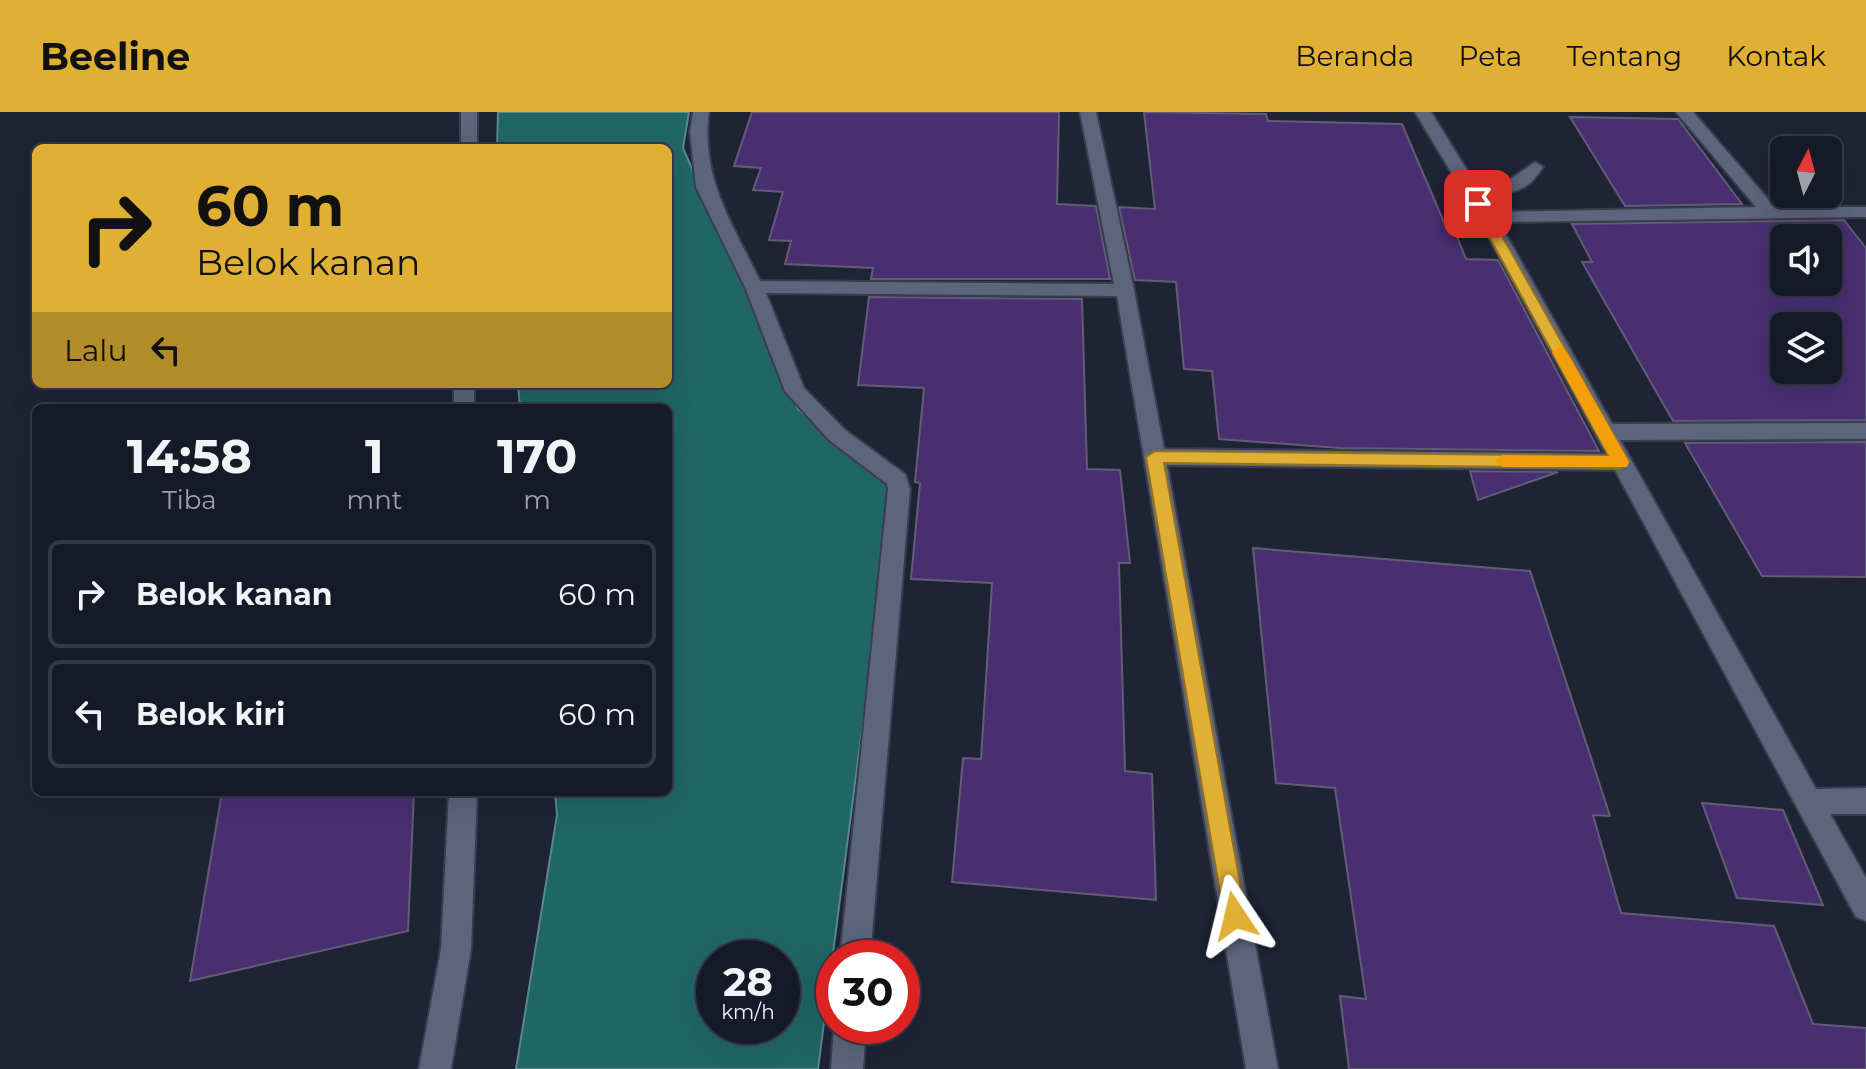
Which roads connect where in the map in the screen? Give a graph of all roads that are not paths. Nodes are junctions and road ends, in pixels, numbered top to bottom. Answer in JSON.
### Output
{"nodes":[{"id":1,"x":469,"y":112,"type":"edge"},
{"id":2,"x":701,"y":112,"type":"edge"},
{"id":3,"x":1088,"y":112,"type":"edge"},
{"id":4,"x":1423,"y":112,"type":"edge"},
{"id":5,"x":1684,"y":112,"type":"edge"},
{"id":6,"x":469,"y":144,"type":"edge"},
{"id":7,"x":1535,"y":167,"type":"dead end"},
{"id":8,"x":1468,"y":191,"type":"junction"},
{"id":9,"x":1770,"y":212,"type":"junction"},
{"id":10,"x":1866,"y":212,"type":"edge"},
{"id":11,"x":1487,"y":217,"type":"junction"},
{"id":12,"x":754,"y":287,"type":"junction"},
{"id":13,"x":1125,"y":290,"type":"junction"},
{"id":14,"x":1866,"y":431,"type":"edge"},
{"id":15,"x":1604,"y":432,"type":"junction"},
{"id":16,"x":1155,"y":457,"type":"junction"},
{"id":17,"x":1621,"y":462,"type":"junction"},
{"id":18,"x":463,"y":796,"type":"edge"},
{"id":19,"x":1866,"y":801,"type":"edge"},
{"id":20,"x":1810,"y":802,"type":"junction"},
{"id":21,"x":1866,"y":907,"type":"edge"},
{"id":22,"x":857,"y":940,"type":"edge"},
{"id":23,"x":849,"y":1044,"type":"edge"},
{"id":24,"x":435,"y":1069,"type":"edge"},
{"id":25,"x":847,"y":1069,"type":"edge"},
{"id":26,"x":1262,"y":1069,"type":"edge"}],
"edges":[{"from":1,"to":6,"type":"street"},
{"from":2,"to":12,"type":"street"},
{"from":3,"to":13,"type":"street"},
{"from":4,"to":8,"type":"street"},
{"from":5,"to":9,"type":"street"},
{"from":7,"to":8,"type":"street"},
{"from":8,"to":11,"type":"street"},
{"from":9,"to":10,"type":"street"},
{"from":9,"to":11,"type":"street"},
{"from":11,"to":15,"type":"street"},
{"from":12,"to":13,"type":"street"},
{"from":12,"to":22,"type":"street"},
{"from":13,"to":16,"type":"street"},
{"from":14,"to":15,"type":"street"},
{"from":15,"to":17,"type":"street"},
{"from":16,"to":17,"type":"street"},
{"from":16,"to":26,"type":"street"},
{"from":17,"to":20,"type":"street"},
{"from":18,"to":24,"type":"street"},
{"from":19,"to":20,"type":"street"},
{"from":20,"to":21,"type":"street"},
{"from":23,"to":25,"type":"street"}]}
